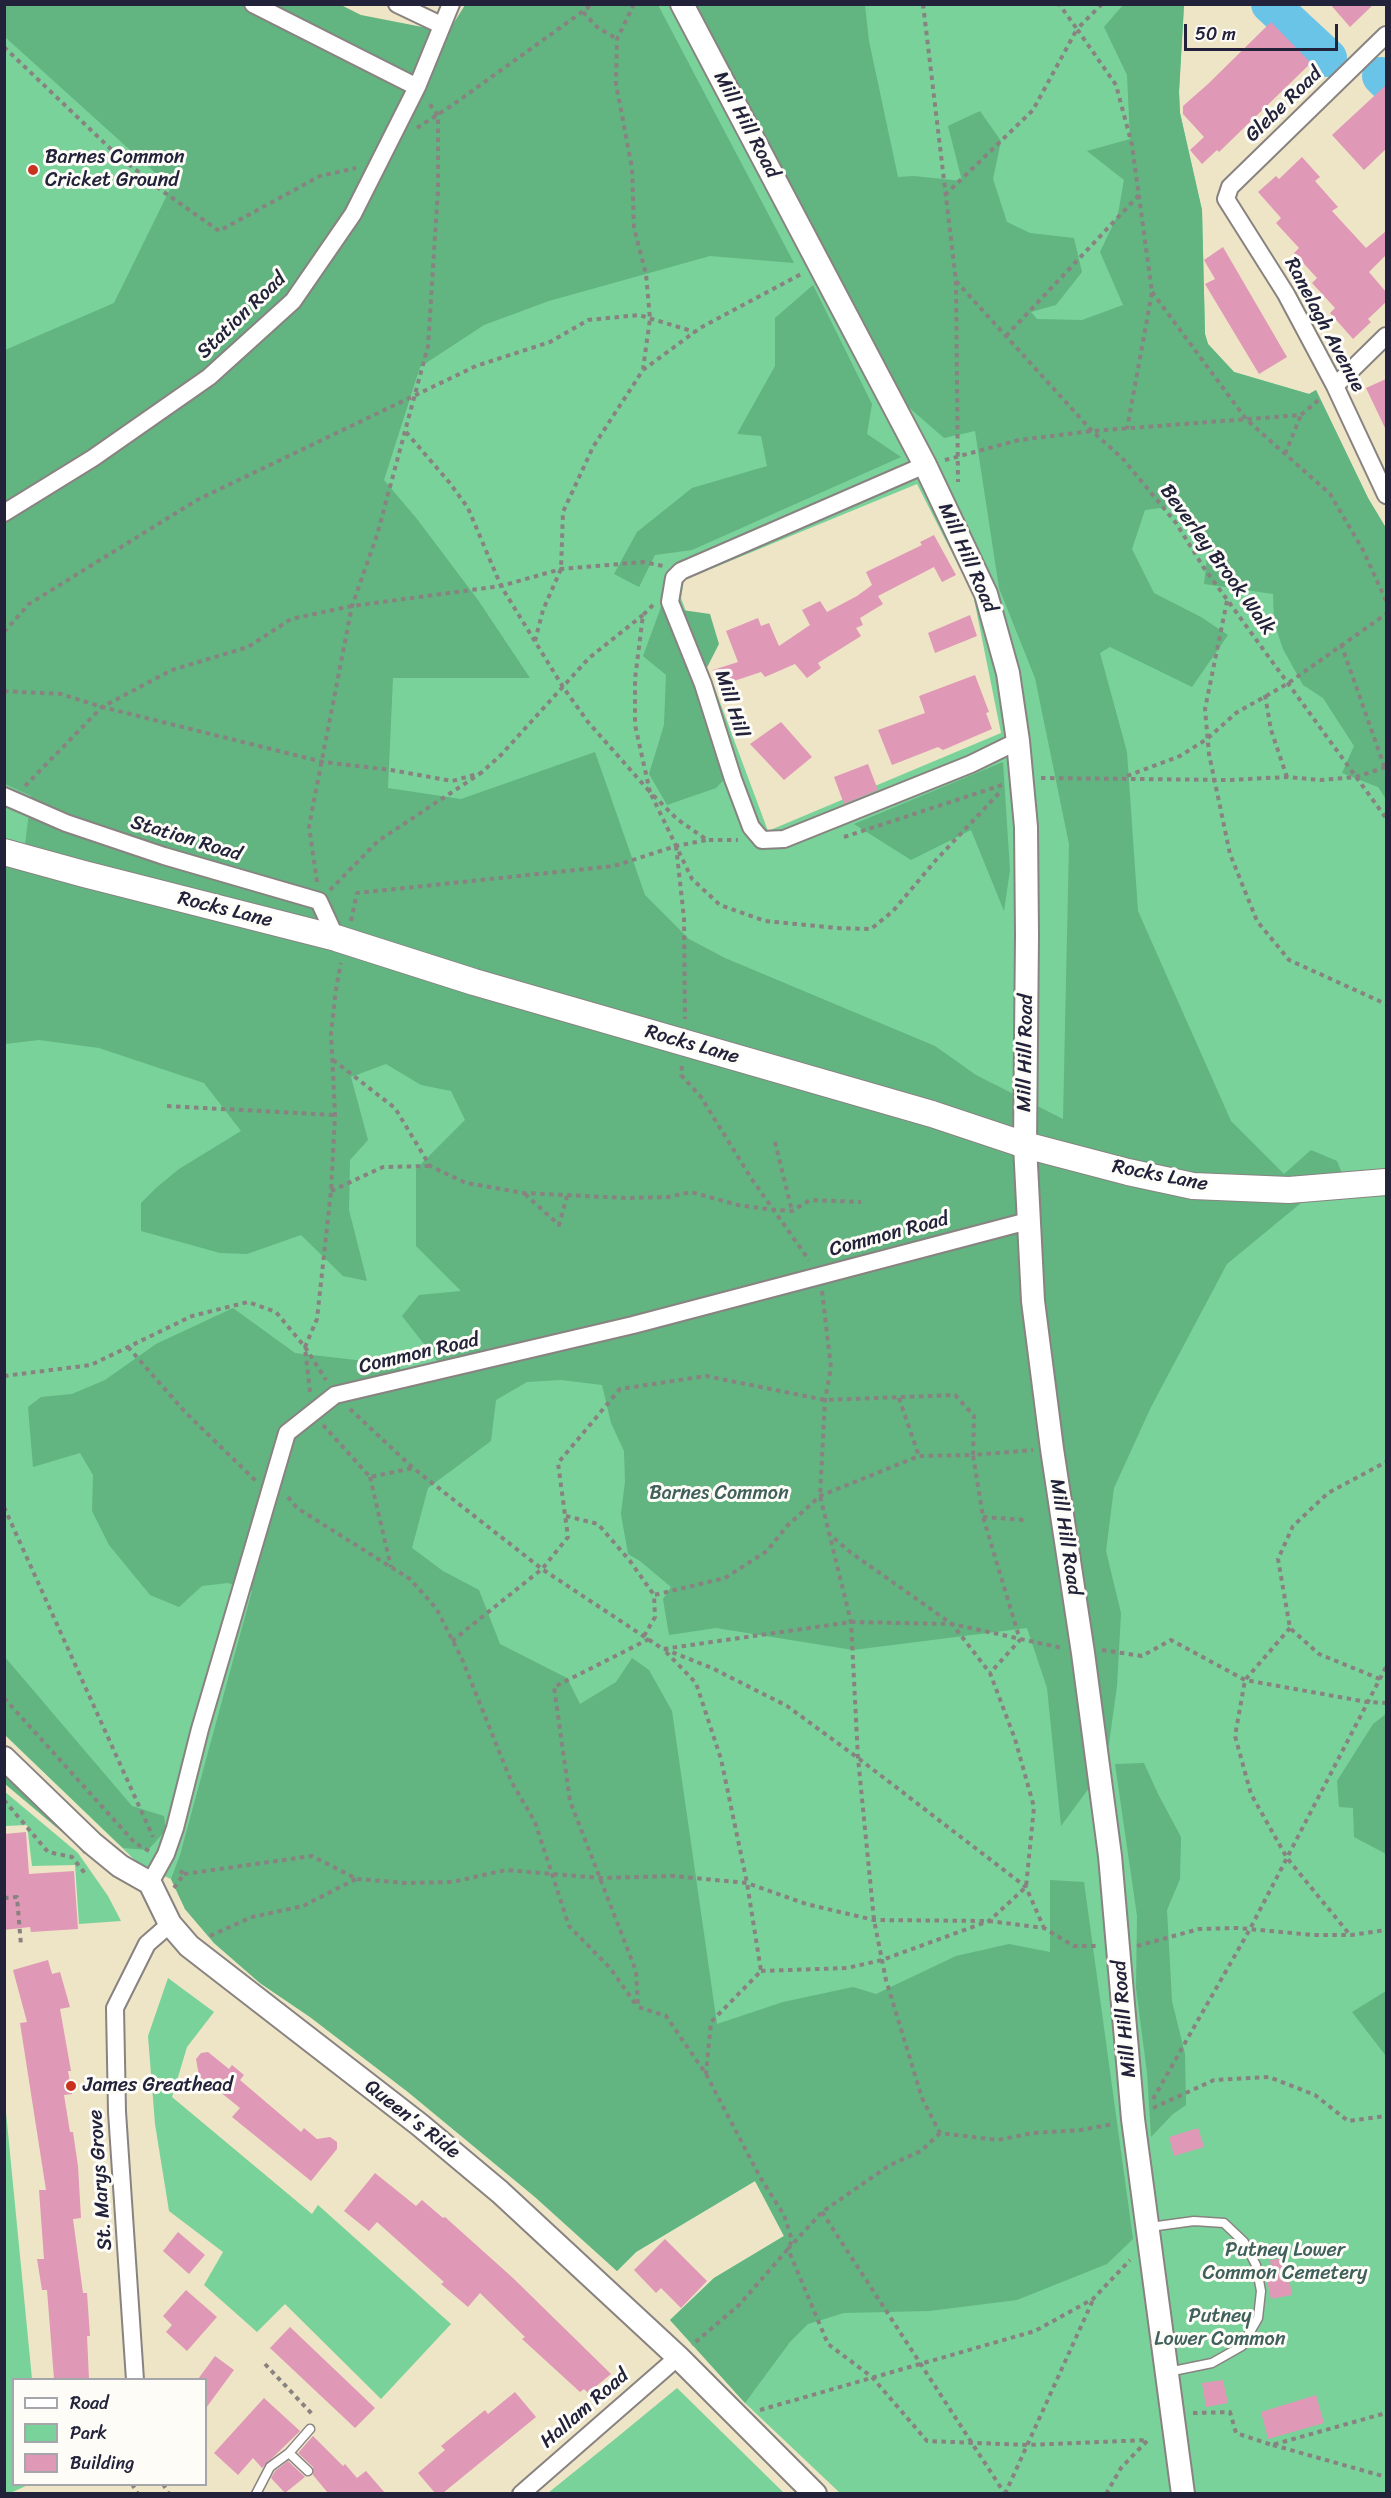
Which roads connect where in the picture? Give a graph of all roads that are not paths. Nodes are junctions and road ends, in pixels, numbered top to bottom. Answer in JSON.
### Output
{"nodes":[{"id":1,"x":253,"y":4,"type":"edge"},
{"id":2,"x":397,"y":4,"type":"edge"},
{"id":3,"x":451,"y":4,"type":"edge"},
{"id":4,"x":682,"y":4,"type":"edge"},
{"id":5,"x":441,"y":25,"type":"junction"},
{"id":6,"x":1386,"y":35,"type":"edge"},
{"id":7,"x":417,"y":87,"type":"junction"},
{"id":8,"x":1234,"y":212,"type":"joint"},
{"id":9,"x":1386,"y":336,"type":"edge"},
{"id":10,"x":1335,"y":386,"type":"junction"},
{"id":11,"x":925,"y":465,"type":"junction"},
{"id":12,"x":1386,"y":495,"type":"edge"},
{"id":13,"x":4,"y":513,"type":"edge"},
{"id":14,"x":1018,"y":741,"type":"junction"},
{"id":15,"x":8,"y":798,"type":"edge"},
{"id":16,"x":4,"y":852,"type":"edge"},
{"id":17,"x":341,"y":940,"type":"junction"},
{"id":18,"x":1025,"y":1145,"type":"junction"},
{"id":19,"x":1386,"y":1182,"type":"edge"},
{"id":20,"x":1028,"y":1221,"type":"junction"},
{"id":21,"x":4,"y":1758,"type":"edge"},
{"id":22,"x":150,"y":1883,"type":"junction"},
{"id":23,"x":171,"y":1924,"type":"junction"},
{"id":24,"x":1148,"y":2234,"type":"junction"},
{"id":25,"x":678,"y":2357,"type":"junction"},
{"id":26,"x":1167,"y":2372,"type":"junction"},
{"id":27,"x":135,"y":2378,"type":"edge"},
{"id":28,"x":310,"y":2424,"type":"road end"},
{"id":29,"x":289,"y":2452,"type":"junction"},
{"id":30,"x":308,"y":2471,"type":"dead end"},
{"id":31,"x":256,"y":2493,"type":"edge"},
{"id":32,"x":521,"y":2493,"type":"edge"},
{"id":33,"x":814,"y":2493,"type":"edge"},
{"id":34,"x":1183,"y":2493,"type":"edge"}],
"edges":[{"from":1,"to":7,"type":"street"},
{"from":2,"to":5,"type":"street"},
{"from":3,"to":5,"type":"street","name":"Station Road"},
{"from":4,"to":11,"type":"main road","name":"Mill Hill Road"},
{"from":5,"to":7,"type":"street","name":"Station Road"},
{"from":6,"to":8,"type":"street","name":"Glebe Road"},
{"from":7,"to":13,"type":"street","name":"Station Road"},
{"from":8,"to":10,"type":"street","name":"Ranelagh Avenue"},
{"from":9,"to":10,"type":"street"},
{"from":10,"to":12,"type":"street","name":"Ranelagh Avenue"},
{"from":11,"to":14,"type":"main road","name":"Mill Hill Road"},
{"from":11,"to":14,"type":"street","name":"Mill Hill"},
{"from":14,"to":18,"type":"main road","name":"Mill Hill Road"},
{"from":15,"to":17,"type":"street","name":"Station Road"},
{"from":16,"to":17,"type":"main road","name":"Rocks Lane"},
{"from":17,"to":18,"type":"main road","name":"Rocks Lane"},
{"from":18,"to":19,"type":"main road","name":"Rocks Lane"},
{"from":18,"to":20,"type":"main road","name":"Mill Hill Road"},
{"from":20,"to":22,"type":"street","name":"Common Road"},
{"from":20,"to":24,"type":"main road","name":"Mill Hill Road"},
{"from":21,"to":22,"type":"main road"},
{"from":22,"to":23,"type":"main road","name":"Queen's Ride"},
{"from":23,"to":25,"type":"main road","name":"Queen's Ride"},
{"from":23,"to":27,"type":"street","name":"St. Marys Grove"},
{"from":24,"to":26,"type":"main road","name":"Mill Hill Road"},
{"from":24,"to":26,"type":"lane"},
{"from":25,"to":32,"type":"street","name":"Hallam Road"},
{"from":25,"to":33,"type":"main road","name":"Queen's Ride"},
{"from":26,"to":34,"type":"main road","name":"Mill Hill Road"},
{"from":28,"to":29,"type":"lane"},
{"from":29,"to":30,"type":"lane"},
{"from":29,"to":31,"type":"lane"}]}
